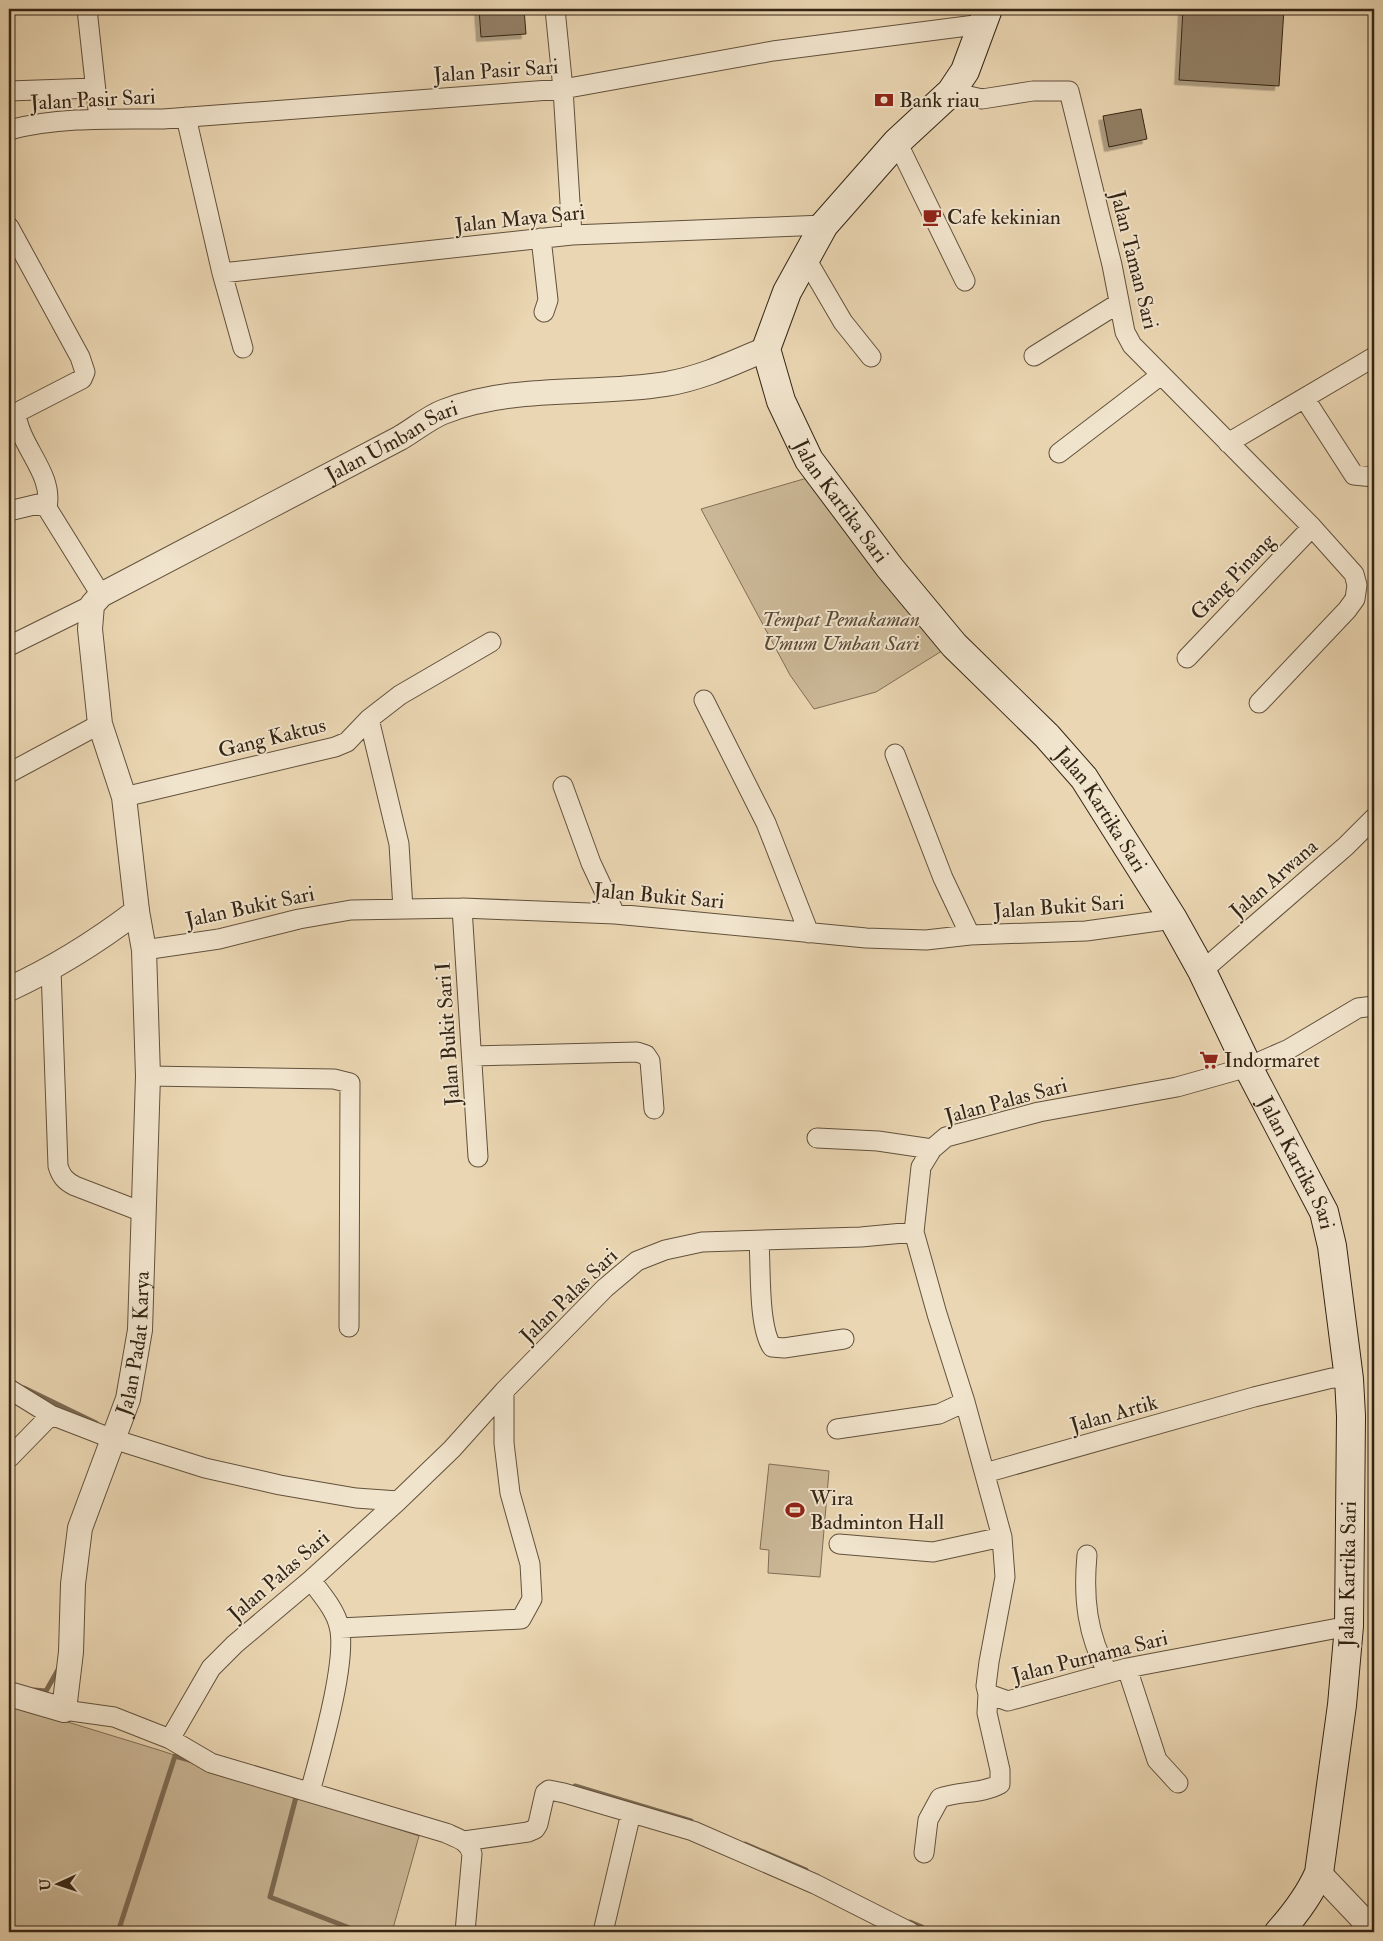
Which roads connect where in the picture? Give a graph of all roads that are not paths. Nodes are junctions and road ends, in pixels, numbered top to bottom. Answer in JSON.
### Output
{"nodes":[{"id":1,"x":87,"y":9,"type":"edge"},
{"id":2,"x":555,"y":9,"type":"edge"},
{"id":3,"x":986,"y":16,"type":"edge"},
{"id":4,"x":94,"y":88,"type":"junction"},
{"id":5,"x":563,"y":89,"type":"junction"},
{"id":6,"x":9,"y":91,"type":"edge"},
{"id":7,"x":951,"y":92,"type":"junction"},
{"id":8,"x":186,"y":117,"type":"junction"},
{"id":9,"x":99,"y":119,"type":"junction"},
{"id":10,"x":9,"y":130,"type":"edge"},
{"id":11,"x":897,"y":142,"type":"junction"},
{"id":12,"x":824,"y":225,"type":"junction"},
{"id":13,"x":9,"y":228,"type":"edge"},
{"id":14,"x":572,"y":235,"type":"junction"},
{"id":15,"x":541,"y":238,"type":"junction"},
{"id":16,"x":805,"y":257,"type":"junction"},
{"id":17,"x":222,"y":273,"type":"junction"},
{"id":18,"x":965,"y":280,"type":"dead end"},
{"id":19,"x":1119,"y":303,"type":"junction"},
{"id":20,"x":544,"y":312,"type":"dead end"},
{"id":21,"x":243,"y":348,"type":"dead end"},
{"id":22,"x":766,"y":348,"type":"junction"},
{"id":23,"x":1034,"y":356,"type":"dead end"},
{"id":24,"x":1374,"y":357,"type":"edge"},
{"id":25,"x":871,"y":358,"type":"dead end"},
{"id":26,"x":1161,"y":375,"type":"junction"},
{"id":27,"x":1305,"y":399,"type":"junction"},
{"id":28,"x":1228,"y":443,"type":"junction"},
{"id":29,"x":1059,"y":453,"type":"dead end"},
{"id":30,"x":1374,"y":477,"type":"edge"},
{"id":31,"x":46,"y":508,"type":"junction"},
{"id":32,"x":9,"y":511,"type":"edge"},
{"id":33,"x":1312,"y":527,"type":"junction"},
{"id":34,"x":96,"y":600,"type":"junction"},
{"id":35,"x":492,"y":642,"type":"dead end"},
{"id":36,"x":9,"y":646,"type":"edge"},
{"id":37,"x":1187,"y":658,"type":"dead end"},
{"id":38,"x":704,"y":700,"type":"dead end"},
{"id":39,"x":1260,"y":703,"type":"dead end"},
{"id":40,"x":369,"y":719,"type":"junction"},
{"id":41,"x":100,"y":724,"type":"junction"},
{"id":42,"x":895,"y":754,"type":"dead end"},
{"id":43,"x":9,"y":773,"type":"edge"},
{"id":44,"x":563,"y":786,"type":"dead end"},
{"id":45,"x":124,"y":797,"type":"junction"},
{"id":46,"x":1374,"y":818,"type":"edge"},
{"id":47,"x":462,"y":908,"type":"junction"},
{"id":48,"x":403,"y":909,"type":"junction"},
{"id":49,"x":137,"y":911,"type":"junction"},
{"id":50,"x":615,"y":914,"type":"junction"},
{"id":51,"x":1173,"y":919,"type":"junction"},
{"id":52,"x":809,"y":933,"type":"junction"},
{"id":53,"x":970,"y":935,"type":"junction"},
{"id":54,"x":144,"y":950,"type":"junction"},
{"id":55,"x":51,"y":969,"type":"junction"},
{"id":56,"x":1202,"y":971,"type":"junction"},
{"id":57,"x":9,"y":989,"type":"edge"},
{"id":58,"x":1374,"y":1006,"type":"edge"},
{"id":59,"x":473,"y":1056,"type":"junction"},
{"id":60,"x":1248,"y":1067,"type":"junction"},
{"id":61,"x":148,"y":1076,"type":"junction"},
{"id":62,"x":654,"y":1109,"type":"dead end"},
{"id":63,"x":817,"y":1138,"type":"dead end"},
{"id":64,"x":932,"y":1149,"type":"junction"},
{"id":65,"x":478,"y":1157,"type":"dead end"},
{"id":66,"x":144,"y":1213,"type":"junction"},
{"id":67,"x":914,"y":1232,"type":"junction"},
{"id":68,"x":759,"y":1242,"type":"junction"},
{"id":69,"x":349,"y":1327,"type":"dead end"},
{"id":70,"x":844,"y":1339,"type":"dead end"},
{"id":71,"x":1349,"y":1378,"type":"junction"},
{"id":72,"x":9,"y":1389,"type":"edge"},
{"id":73,"x":504,"y":1391,"type":"junction"},
{"id":74,"x":965,"y":1402,"type":"junction"},
{"id":75,"x":51,"y":1415,"type":"junction"},
{"id":76,"x":837,"y":1429,"type":"dead end"},
{"id":77,"x":113,"y":1439,"type":"junction"},
{"id":78,"x":9,"y":1458,"type":"edge"},
{"id":79,"x":985,"y":1473,"type":"junction"},
{"id":80,"x":398,"y":1501,"type":"junction"},
{"id":81,"x":1002,"y":1538,"type":"junction"},
{"id":82,"x":838,"y":1544,"type":"dead end"},
{"id":83,"x":1087,"y":1555,"type":"dead end"},
{"id":84,"x":311,"y":1580,"type":"junction"},
{"id":85,"x":1349,"y":1626,"type":"junction"},
{"id":86,"x":340,"y":1628,"type":"junction"},
{"id":87,"x":1127,"y":1668,"type":"junction"},
{"id":88,"x":1108,"y":1673,"type":"junction"},
{"id":89,"x":9,"y":1694,"type":"edge"},
{"id":90,"x":988,"y":1694,"type":"junction"},
{"id":91,"x":64,"y":1710,"type":"junction"},
{"id":92,"x":170,"y":1739,"type":"junction"},
{"id":93,"x":1178,"y":1783,"type":"dead end"},
{"id":94,"x":310,"y":1792,"type":"junction"},
{"id":95,"x":631,"y":1813,"type":"junction"},
{"id":96,"x":464,"y":1841,"type":"junction"},
{"id":97,"x":924,"y":1853,"type":"dead end"},
{"id":98,"x":1319,"y":1873,"type":"junction"},
{"id":99,"x":1374,"y":1931,"type":"edge"},
{"id":100,"x":465,"y":1932,"type":"edge"},
{"id":101,"x":603,"y":1932,"type":"edge"},
{"id":102,"x":910,"y":1932,"type":"edge"},
{"id":103,"x":1279,"y":1932,"type":"edge"}],
"edges":[{"from":1,"to":4,"type":"street"},
{"from":2,"to":5,"type":"street"},
{"from":3,"to":5,"type":"street","name":"Jalan Pasir Sari"},
{"from":3,"to":7,"type":"main road"},
{"from":4,"to":6,"type":"street"},
{"from":4,"to":9,"type":"street"},
{"from":5,"to":8,"type":"street","name":"Jalan Pasir Sari"},
{"from":5,"to":14,"type":"street"},
{"from":7,"to":11,"type":"main road"},
{"from":7,"to":19,"type":"street","name":"Jalan Taman Sari"},
{"from":8,"to":9,"type":"street","name":"Jalan Pasir Sari"},
{"from":8,"to":17,"type":"street"},
{"from":9,"to":10,"type":"street","name":"Jalan Pasir Sari"},
{"from":11,"to":12,"type":"main road"},
{"from":11,"to":18,"type":"street"},
{"from":12,"to":14,"type":"street","name":"Jalan Maya Sari"},
{"from":12,"to":16,"type":"main road"},
{"from":13,"to":31,"type":"street"},
{"from":14,"to":15,"type":"street","name":"Jalan Maya Sari"},
{"from":15,"to":17,"type":"street","name":"Jalan Maya Sari"},
{"from":15,"to":20,"type":"street"},
{"from":16,"to":22,"type":"main road"},
{"from":16,"to":25,"type":"street"},
{"from":17,"to":21,"type":"street"},
{"from":19,"to":23,"type":"street"},
{"from":19,"to":26,"type":"street","name":"Jalan Taman Sari"},
{"from":22,"to":34,"type":"street","name":"Jalan Umban Sari"},
{"from":22,"to":51,"type":"main road","name":"Jalan Kartika Sari"},
{"from":24,"to":27,"type":"street"},
{"from":26,"to":28,"type":"street","name":"Jalan Taman Sari"},
{"from":26,"to":29,"type":"street"},
{"from":27,"to":28,"type":"street"},
{"from":27,"to":30,"type":"street"},
{"from":28,"to":33,"type":"street","name":"Jalan Taman Sari"},
{"from":31,"to":32,"type":"street"},
{"from":31,"to":34,"type":"street"},
{"from":33,"to":37,"type":"street","name":"Gang Pinang"},
{"from":33,"to":39,"type":"street","name":"Jalan Taman Sari"},
{"from":34,"to":36,"type":"street"},
{"from":34,"to":41,"type":"street"},
{"from":35,"to":40,"type":"street","name":"Gang Kaktus"},
{"from":38,"to":52,"type":"street"},
{"from":40,"to":45,"type":"street","name":"Gang Kaktus"},
{"from":40,"to":48,"type":"street"},
{"from":41,"to":43,"type":"street"},
{"from":41,"to":45,"type":"street"},
{"from":42,"to":53,"type":"street"},
{"from":44,"to":50,"type":"street"},
{"from":45,"to":49,"type":"street"},
{"from":46,"to":56,"type":"street","name":"Jalan Arwana"},
{"from":47,"to":48,"type":"street","name":"Jalan Bukit Sari"},
{"from":47,"to":50,"type":"street","name":"Jalan Bukit Sari"},
{"from":47,"to":59,"type":"street","name":"Jalan Bukit Sari I"},
{"from":48,"to":54,"type":"street","name":"Jalan Bukit Sari"},
{"from":49,"to":54,"type":"street","name":"Jalan Padat Karya"},
{"from":49,"to":55,"type":"street"},
{"from":50,"to":52,"type":"street","name":"Jalan Bukit Sari"},
{"from":51,"to":53,"type":"street","name":"Jalan Bukit Sari"},
{"from":51,"to":56,"type":"main road","name":"Jalan Kartika Sari"},
{"from":52,"to":53,"type":"street","name":"Jalan Bukit Sari"},
{"from":54,"to":61,"type":"street","name":"Jalan Padat Karya"},
{"from":55,"to":57,"type":"street"},
{"from":55,"to":66,"type":"street"},
{"from":56,"to":60,"type":"main road","name":"Jalan Kartika Sari"},
{"from":58,"to":60,"type":"street","name":"Jalan Palas Sari"},
{"from":59,"to":62,"type":"street"},
{"from":59,"to":65,"type":"street","name":"Jalan Bukit Sari I"},
{"from":60,"to":64,"type":"street","name":"Jalan Palas Sari"},
{"from":60,"to":71,"type":"main road","name":"Jalan Kartika Sari"},
{"from":61,"to":66,"type":"street","name":"Jalan Padat Karya"},
{"from":61,"to":69,"type":"street"},
{"from":63,"to":64,"type":"street"},
{"from":64,"to":67,"type":"street","name":"Jalan Palas Sari"},
{"from":66,"to":77,"type":"street","name":"Jalan Padat Karya"},
{"from":67,"to":68,"type":"street","name":"Jalan Palas Sari"},
{"from":67,"to":74,"type":"street","name":"Jalan Purnama Sari"},
{"from":68,"to":70,"type":"street"},
{"from":68,"to":73,"type":"street","name":"Jalan Palas Sari"},
{"from":71,"to":79,"type":"street","name":"Jalan Artik"},
{"from":71,"to":85,"type":"main road","name":"Jalan Kartika Sari"},
{"from":72,"to":75,"type":"street"},
{"from":73,"to":80,"type":"street","name":"Jalan Palas Sari"},
{"from":73,"to":86,"type":"street"},
{"from":74,"to":76,"type":"street"},
{"from":74,"to":79,"type":"street","name":"Jalan Purnama Sari"},
{"from":75,"to":77,"type":"street"},
{"from":75,"to":78,"type":"street"},
{"from":77,"to":80,"type":"street"},
{"from":77,"to":91,"type":"street","name":"Jalan Padat Karya"},
{"from":79,"to":81,"type":"street","name":"Jalan Purnama Sari"},
{"from":80,"to":84,"type":"street","name":"Jalan Palas Sari"},
{"from":81,"to":82,"type":"street"},
{"from":81,"to":90,"type":"street","name":"Jalan Purnama Sari"},
{"from":83,"to":88,"type":"street"},
{"from":84,"to":86,"type":"street"},
{"from":84,"to":92,"type":"street","name":"Jalan Palas Sari"},
{"from":85,"to":87,"type":"street","name":"Jalan Purnama Sari"},
{"from":85,"to":98,"type":"main road","name":"Jalan Kartika Sari"},
{"from":86,"to":94,"type":"street"},
{"from":87,"to":88,"type":"street","name":"Jalan Purnama Sari"},
{"from":87,"to":93,"type":"street"},
{"from":88,"to":90,"type":"street","name":"Jalan Purnama Sari"},
{"from":89,"to":91,"type":"street"},
{"from":90,"to":97,"type":"street"},
{"from":91,"to":92,"type":"street"},
{"from":92,"to":94,"type":"street"},
{"from":94,"to":96,"type":"street"},
{"from":95,"to":96,"type":"street"},
{"from":95,"to":101,"type":"street"},
{"from":95,"to":102,"type":"street"},
{"from":96,"to":100,"type":"street"},
{"from":98,"to":99,"type":"street"},
{"from":98,"to":103,"type":"main road","name":"Jalan Kartika Sari"}]}
